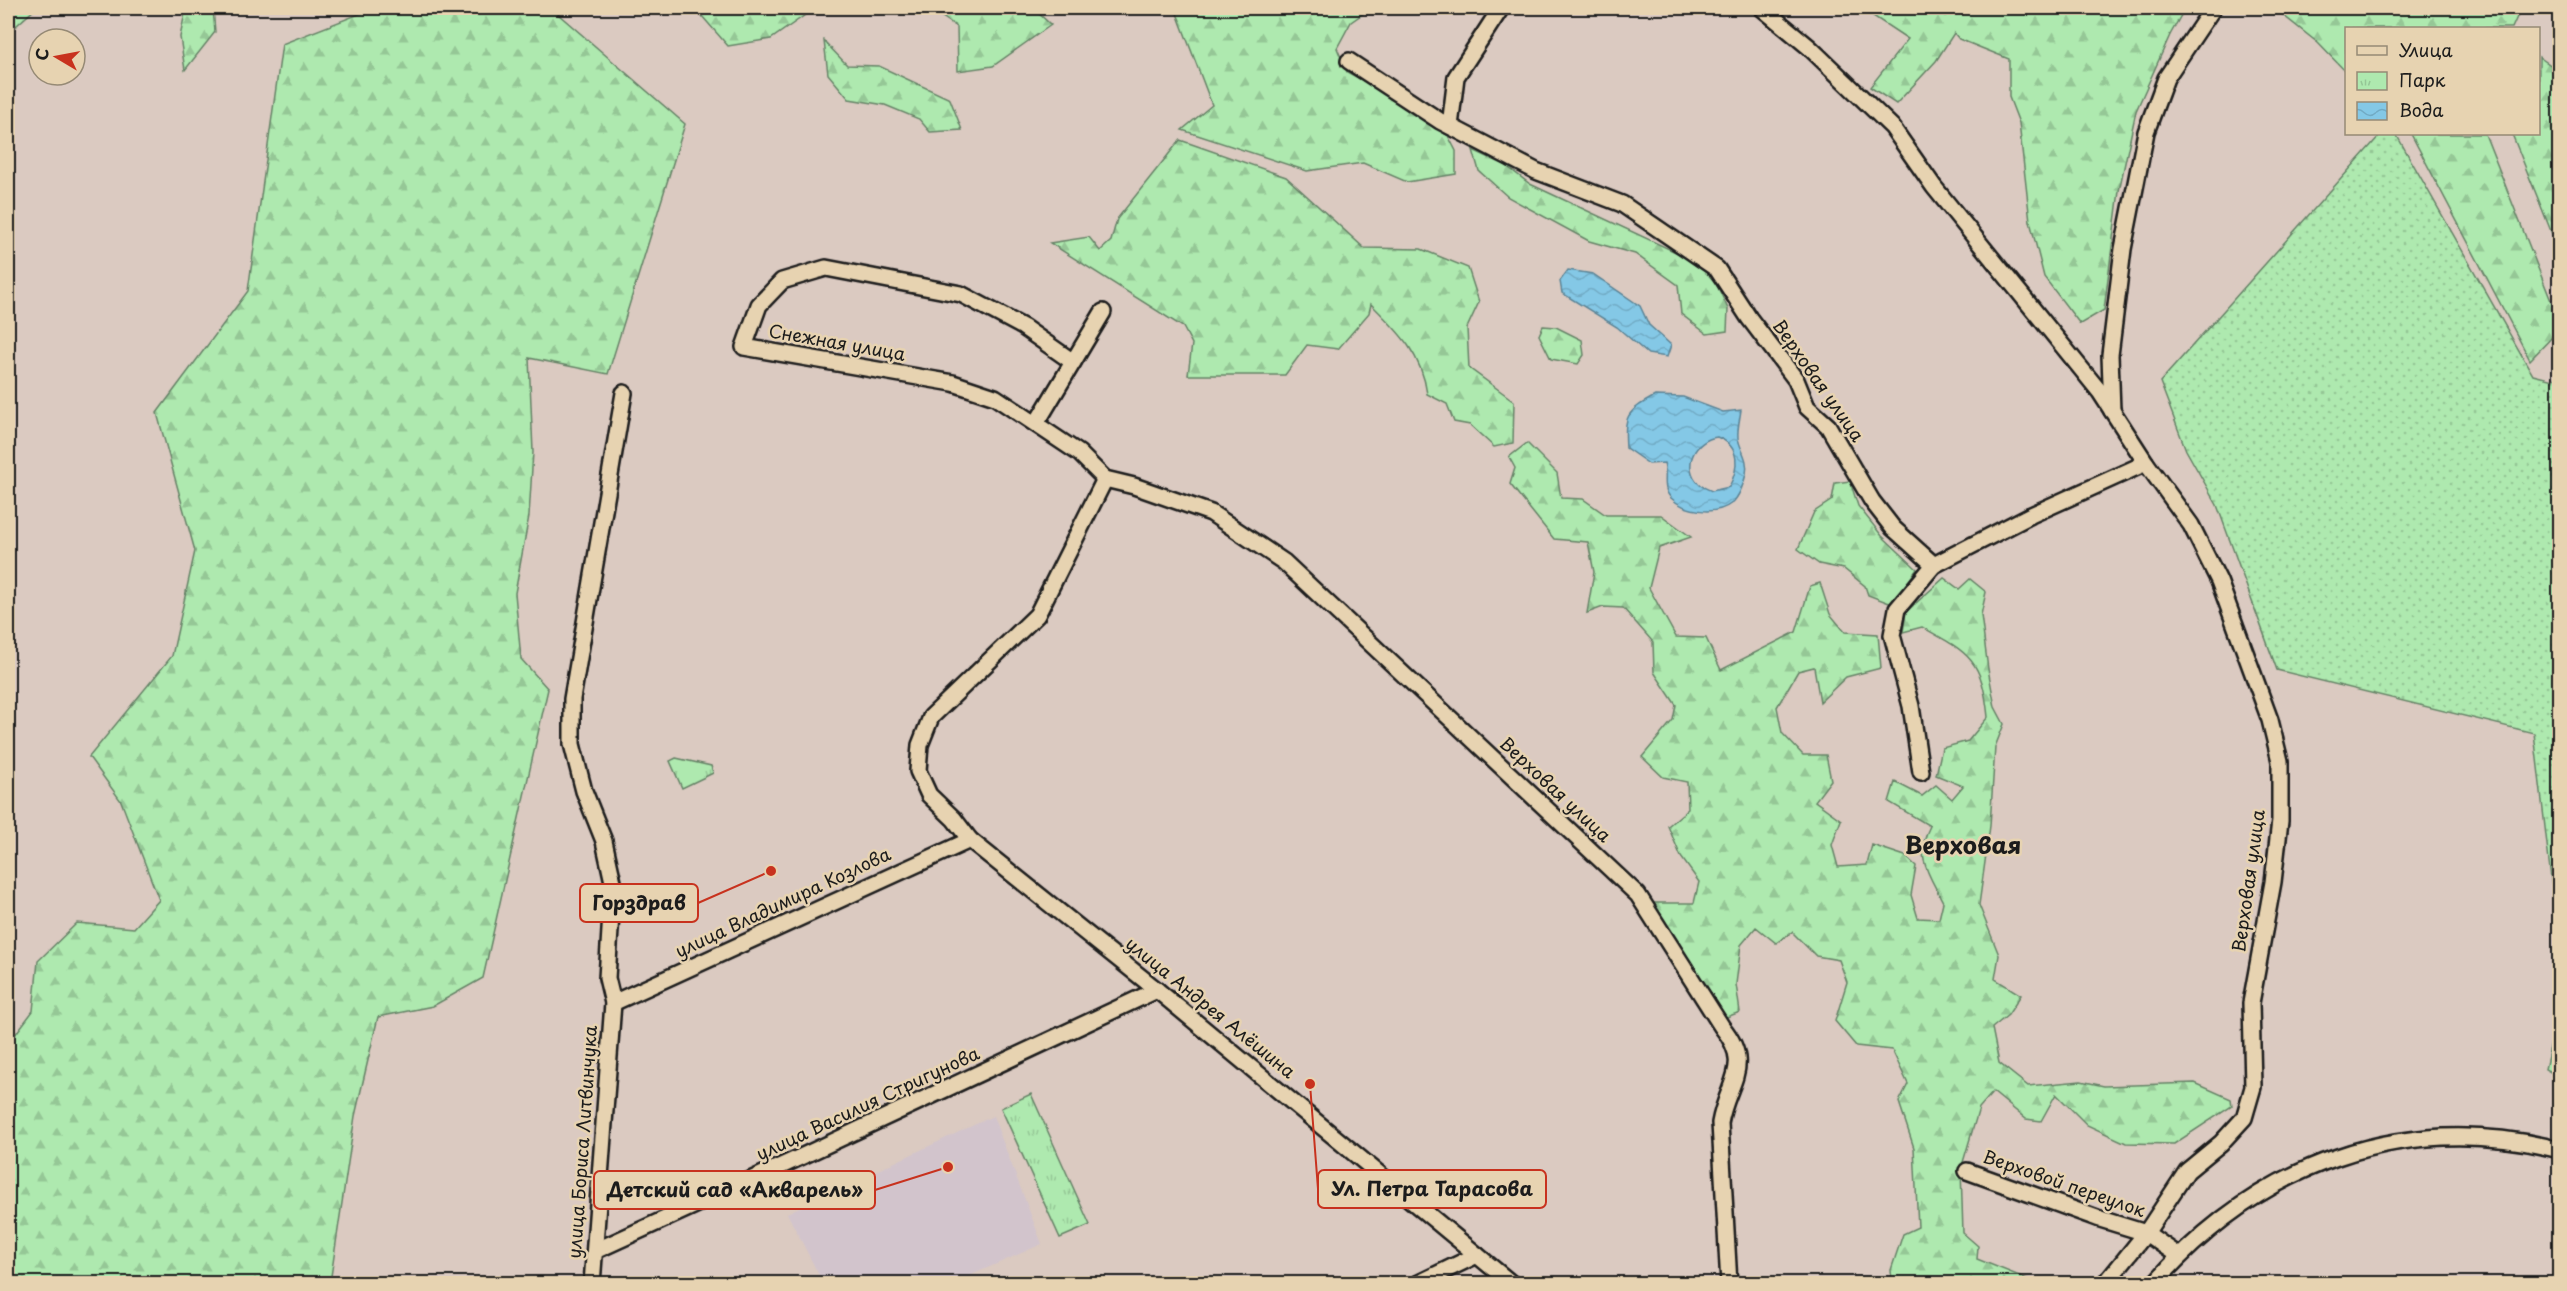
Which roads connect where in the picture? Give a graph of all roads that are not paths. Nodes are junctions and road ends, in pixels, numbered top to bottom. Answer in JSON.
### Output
{"nodes":[{"id":1,"x":1501,"y":8,"type":"edge"},
{"id":2,"x":1762,"y":8,"type":"edge"},
{"id":3,"x":2213,"y":8,"type":"edge"},
{"id":4,"x":1349,"y":61,"type":"dead end"},
{"id":5,"x":1450,"y":126,"type":"junction"},
{"id":6,"x":1103,"y":312,"type":"dead end"},
{"id":7,"x":1073,"y":362,"type":"junction"},
{"id":8,"x":624,"y":393,"type":"dead end"},
{"id":9,"x":2112,"y":411,"type":"junction"},
{"id":10,"x":1036,"y":424,"type":"junction"},
{"id":11,"x":2146,"y":463,"type":"junction"},
{"id":12,"x":1105,"y":478,"type":"junction"},
{"id":13,"x":1934,"y":565,"type":"junction"},
{"id":14,"x":1921,"y":772,"type":"dead end"},
{"id":15,"x":970,"y":840,"type":"junction"},
{"id":16,"x":1157,"y":990,"type":"junction"},
{"id":17,"x":613,"y":1003,"type":"junction"},
{"id":18,"x":2559,"y":1150,"type":"edge"},
{"id":19,"x":1967,"y":1170,"type":"dead end"},
{"id":20,"x":2146,"y":1233,"type":"junction"},
{"id":21,"x":595,"y":1251,"type":"junction"},
{"id":22,"x":1477,"y":1255,"type":"junction"},
{"id":23,"x":2179,"y":1256,"type":"junction"},
{"id":24,"x":592,"y":1284,"type":"edge"},
{"id":25,"x":1417,"y":1284,"type":"edge"},
{"id":26,"x":1512,"y":1284,"type":"edge"},
{"id":27,"x":1729,"y":1284,"type":"edge"},
{"id":28,"x":2105,"y":1284,"type":"edge"},
{"id":29,"x":2154,"y":1284,"type":"edge"}],
"edges":[{"from":1,"to":5,"type":"street"},
{"from":2,"to":9,"type":"street","name":"Верховая улица"},
{"from":3,"to":9,"type":"street"},
{"from":4,"to":5,"type":"street","name":"Верховая улица"},
{"from":5,"to":13,"type":"street","name":"Верховая улица"},
{"from":6,"to":7,"type":"street"},
{"from":7,"to":10,"type":"street"},
{"from":7,"to":10,"type":"street","name":"Снежная улица"},
{"from":8,"to":17,"type":"street","name":"улица Бориса Литвинчука"},
{"from":9,"to":11,"type":"street","name":"Верховая улица"},
{"from":10,"to":12,"type":"street","name":"Снежная улица"},
{"from":11,"to":13,"type":"street"},
{"from":11,"to":20,"type":"street","name":"Верховая улица"},
{"from":12,"to":15,"type":"street","name":"улица Андрея Алёшина"},
{"from":12,"to":27,"type":"street","name":"Верховая улица"},
{"from":13,"to":14,"type":"street"},
{"from":15,"to":16,"type":"street","name":"улица Андрея Алёшина"},
{"from":15,"to":17,"type":"street","name":"улица Владимира Козлова"},
{"from":16,"to":21,"type":"street","name":"улица Василия Стригунова"},
{"from":16,"to":22,"type":"street","name":"улица Андрея Алёшина"},
{"from":17,"to":21,"type":"street","name":"улица Бориса Литвинчука"},
{"from":18,"to":23,"type":"street"},
{"from":19,"to":20,"type":"street","name":"Верховой переулок"},
{"from":20,"to":23,"type":"street","name":"Верховой переулок"},
{"from":20,"to":28,"type":"street","name":"Верховая улица"},
{"from":21,"to":24,"type":"street","name":"улица Бориса Литвинчука"},
{"from":22,"to":25,"type":"street"},
{"from":22,"to":26,"type":"street","name":"улица Андрея Алёшина"},
{"from":23,"to":29,"type":"street"}]}
